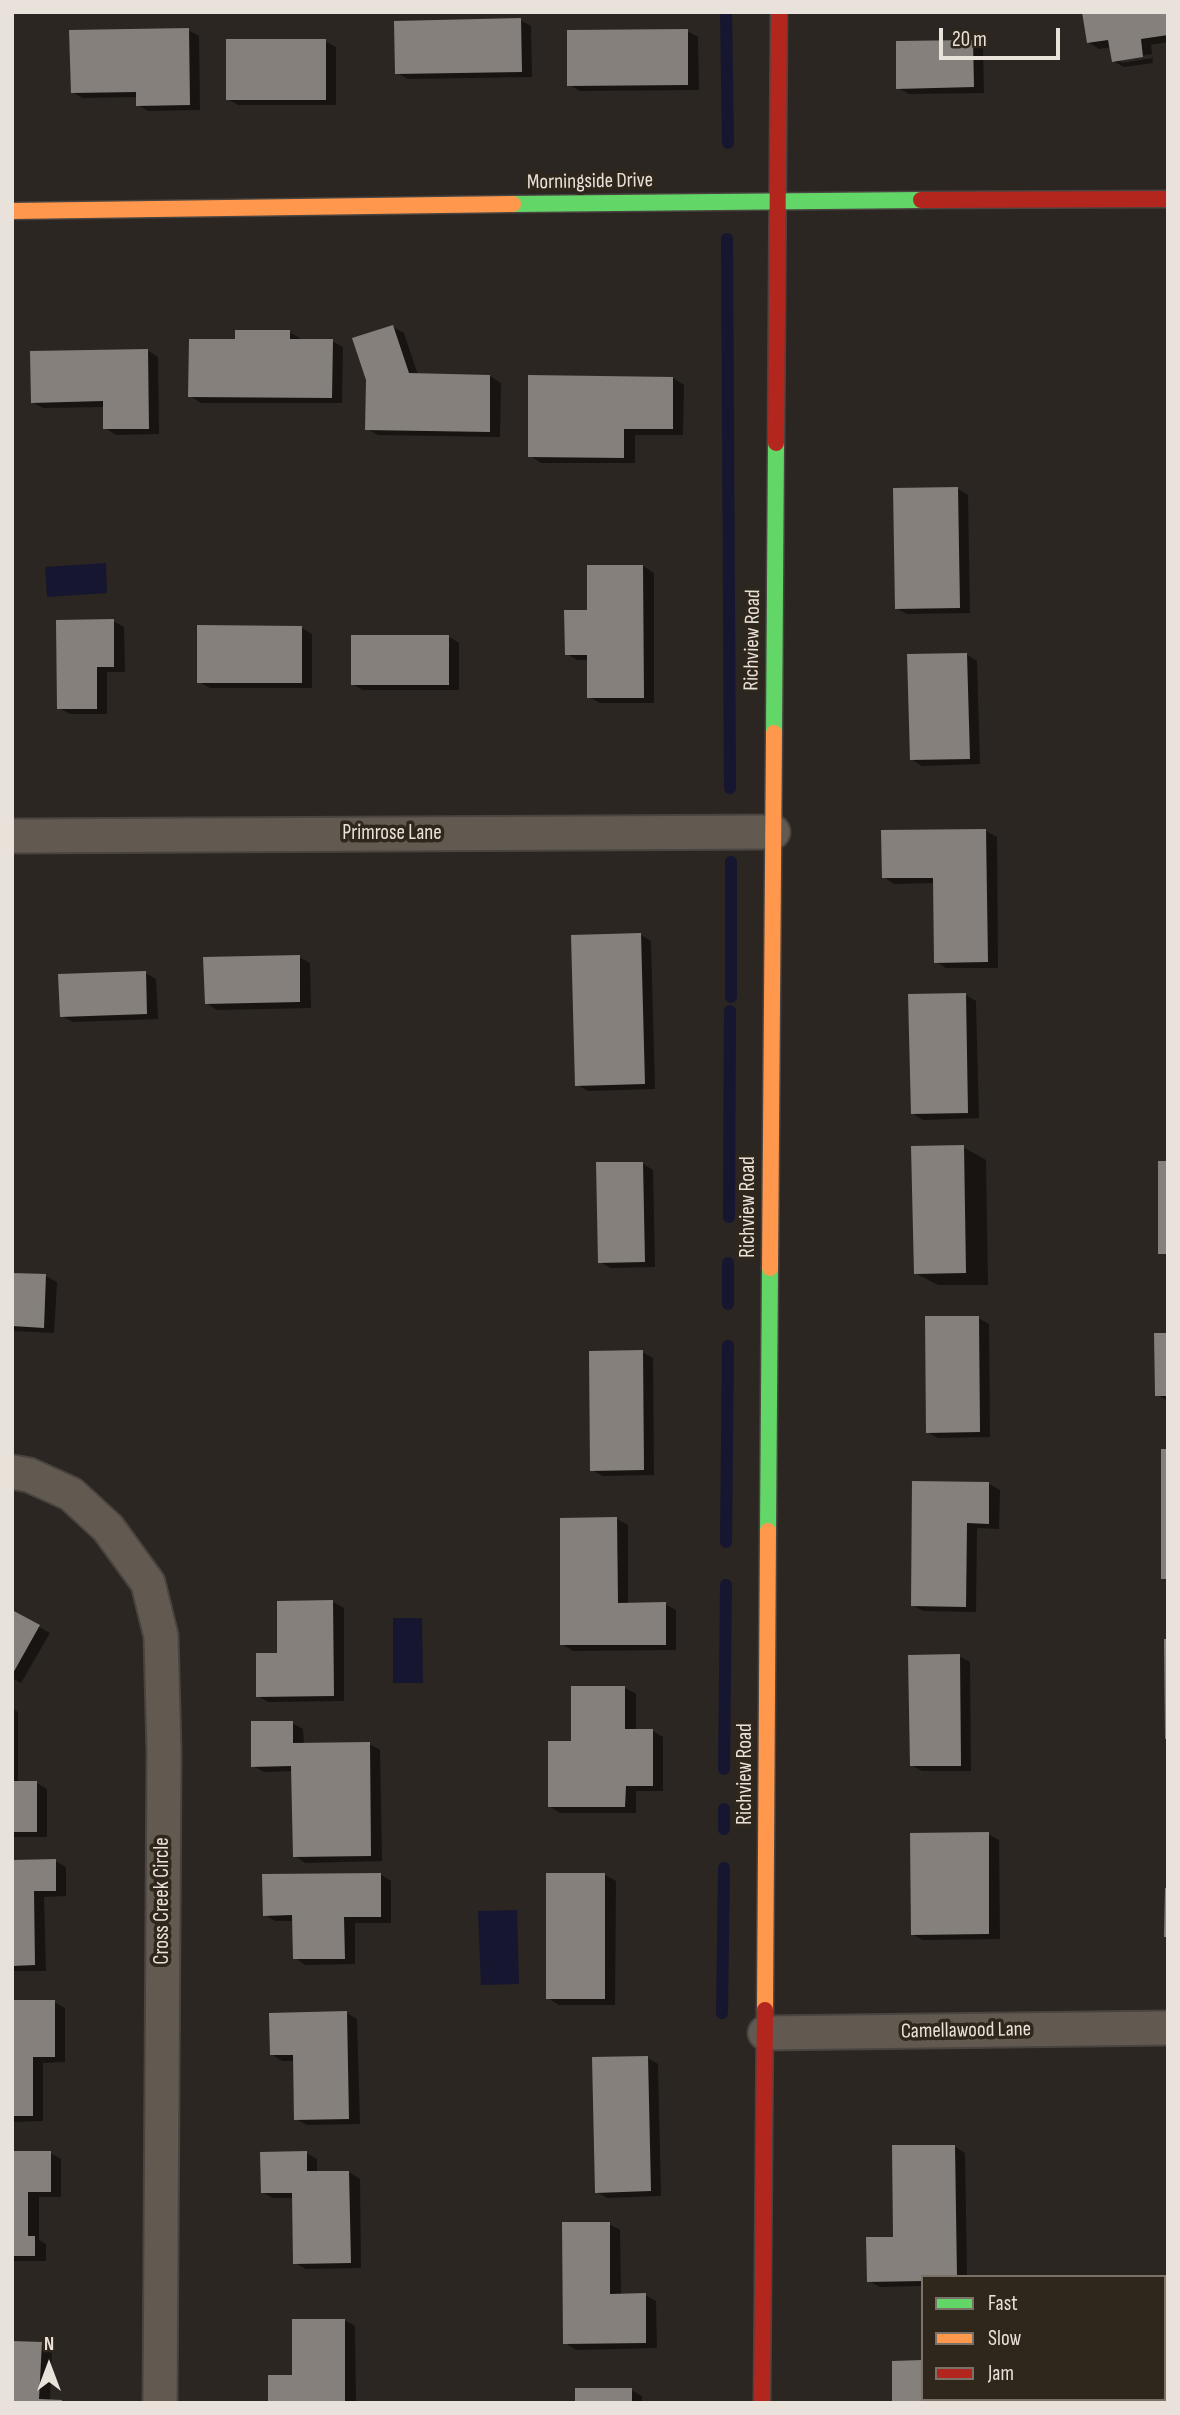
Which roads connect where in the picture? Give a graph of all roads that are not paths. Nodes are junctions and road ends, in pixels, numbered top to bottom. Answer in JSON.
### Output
{"nodes":[{"id":1,"x":779,"y":12,"type":"edge"},
{"id":2,"x":1168,"y":200,"type":"edge"},
{"id":3,"x":779,"y":201,"type":"junction"},
{"id":4,"x":12,"y":211,"type":"edge"},
{"id":5,"x":773,"y":832,"type":"junction"},
{"id":6,"x":12,"y":836,"type":"edge"},
{"id":7,"x":12,"y":1472,"type":"edge"},
{"id":8,"x":1168,"y":2028,"type":"edge"},
{"id":9,"x":765,"y":2033,"type":"junction"},
{"id":10,"x":160,"y":2403,"type":"edge"},
{"id":11,"x":762,"y":2403,"type":"edge"}],
"edges":[{"from":1,"to":3,"type":"street","name":"Richview Road"},
{"from":2,"to":3,"type":"street","name":"Morningside Drive"},
{"from":3,"to":4,"type":"street","name":"Morningside Drive"},
{"from":3,"to":5,"type":"street","name":"Richview Road"},
{"from":5,"to":6,"type":"street","name":"Primrose Lane"},
{"from":5,"to":9,"type":"street","name":"Richview Road"},
{"from":7,"to":10,"type":"street","name":"Cross Creek Circle"},
{"from":8,"to":9,"type":"street","name":"Camellawood Lane"},
{"from":9,"to":11,"type":"street","name":"Richview Road"}]}
